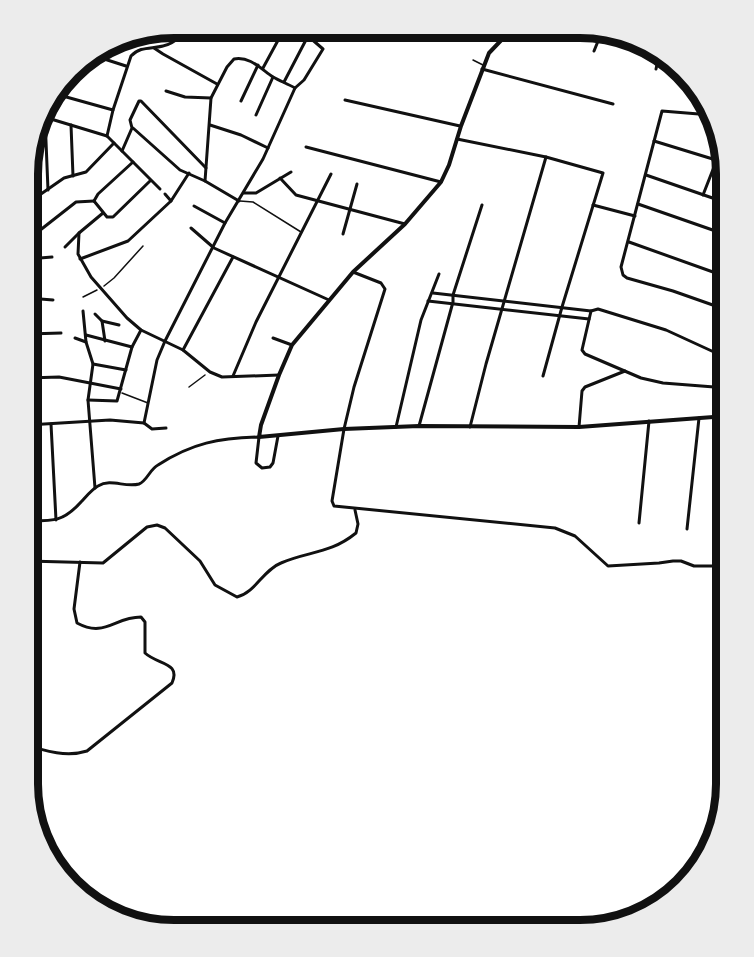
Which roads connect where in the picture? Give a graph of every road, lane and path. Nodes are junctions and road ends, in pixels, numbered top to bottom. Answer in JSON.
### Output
{"nodes":[{"id":1,"x":179,"y":38,"type":"edge"},
{"id":2,"x":279,"y":38,"type":"edge"},
{"id":3,"x":307,"y":38,"type":"edge"},
{"id":4,"x":310,"y":38,"type":"edge"},
{"id":5,"x":502,"y":38,"type":"edge"},
{"id":6,"x":599,"y":39,"type":"edge"},
{"id":7,"x":154,"y":48,"type":"junction"},
{"id":8,"x":594,"y":51,"type":"dead end"},
{"id":9,"x":102,"y":58,"type":"edge"},
{"id":10,"x":473,"y":60,"type":"dead end"},
{"id":11,"x":658,"y":61,"type":"edge"},
{"id":12,"x":258,"y":65,"type":"junction"},
{"id":13,"x":126,"y":66,"type":"junction"},
{"id":14,"x":483,"y":67,"type":"junction"},
{"id":15,"x":263,"y":68,"type":"junction"},
{"id":16,"x":656,"y":69,"type":"dead end"},
{"id":17,"x":273,"y":77,"type":"junction"},
{"id":18,"x":284,"y":82,"type":"junction"},
{"id":19,"x":218,"y":84,"type":"junction"},
{"id":20,"x":296,"y":88,"type":"junction"},
{"id":21,"x":166,"y":91,"type":"dead end"},
{"id":22,"x":62,"y":96,"type":"edge"},
{"id":23,"x":211,"y":98,"type":"junction"},
{"id":24,"x":345,"y":100,"type":"dead end"},
{"id":25,"x":242,"y":101,"type":"dead end"},
{"id":26,"x":613,"y":104,"type":"dead end"},
{"id":27,"x":112,"y":110,"type":"junction"},
{"id":28,"x":703,"y":114,"type":"edge"},
{"id":29,"x":256,"y":115,"type":"dead end"},
{"id":30,"x":49,"y":119,"type":"edge"},
{"id":31,"x":70,"y":125,"type":"junction"},
{"id":32,"x":210,"y":125,"type":"junction"},
{"id":33,"x":461,"y":126,"type":"junction"},
{"id":34,"x":132,"y":128,"type":"junction"},
{"id":35,"x":44,"y":133,"type":"edge"},
{"id":36,"x":107,"y":136,"type":"junction"},
{"id":37,"x":456,"y":140,"type":"junction"},
{"id":38,"x":654,"y":141,"type":"junction"},
{"id":39,"x":114,"y":143,"type":"junction"},
{"id":40,"x":306,"y":147,"type":"dead end"},
{"id":41,"x":268,"y":148,"type":"junction"},
{"id":42,"x":122,"y":151,"type":"junction"},
{"id":43,"x":546,"y":157,"type":"junction"},
{"id":44,"x":716,"y":160,"type":"edge"},
{"id":45,"x":133,"y":162,"type":"junction"},
{"id":46,"x":715,"y":162,"type":"edge"},
{"id":47,"x":207,"y":169,"type":"junction"},
{"id":48,"x":189,"y":172,"type":"junction"},
{"id":49,"x":291,"y":172,"type":"dead end"},
{"id":50,"x":332,"y":174,"type":"dead end"},
{"id":51,"x":646,"y":175,"type":"junction"},
{"id":52,"x":74,"y":176,"type":"junction"},
{"id":53,"x":280,"y":178,"type":"junction"},
{"id":54,"x":150,"y":180,"type":"junction"},
{"id":55,"x":206,"y":181,"type":"junction"},
{"id":56,"x":441,"y":182,"type":"junction"},
{"id":57,"x":357,"y":184,"type":"dead end"},
{"id":58,"x":160,"y":189,"type":"dead end"},
{"id":59,"x":48,"y":190,"type":"junction"},
{"id":60,"x":243,"y":193,"type":"junction"},
{"id":61,"x":165,"y":194,"type":"dead end"},
{"id":62,"x":703,"y":195,"type":"junction"},
{"id":63,"x":38,"y":196,"type":"edge"},
{"id":64,"x":716,"y":199,"type":"edge"},
{"id":65,"x":94,"y":201,"type":"junction"},
{"id":66,"x":171,"y":201,"type":"junction"},
{"id":67,"x":239,"y":201,"type":"junction"},
{"id":68,"x":317,"y":201,"type":"junction"},
{"id":69,"x":638,"y":204,"type":"junction"},
{"id":70,"x":482,"y":205,"type":"dead end"},
{"id":71,"x":593,"y":205,"type":"junction"},
{"id":72,"x":194,"y":206,"type":"dead end"},
{"id":73,"x":350,"y":209,"type":"junction"},
{"id":74,"x":103,"y":213,"type":"junction"},
{"id":75,"x":635,"y":216,"type":"junction"},
{"id":76,"x":225,"y":223,"type":"junction"},
{"id":77,"x":405,"y":224,"type":"junction"},
{"id":78,"x":191,"y":228,"type":"dead end"},
{"id":79,"x":38,"y":231,"type":"edge"},
{"id":80,"x":716,"y":231,"type":"edge"},
{"id":81,"x":301,"y":232,"type":"junction"},
{"id":82,"x":79,"y":233,"type":"junction"},
{"id":83,"x":343,"y":234,"type":"dead end"},
{"id":84,"x":629,"y":242,"type":"junction"},
{"id":85,"x":143,"y":246,"type":"dead end"},
{"id":86,"x":65,"y":247,"type":"dead end"},
{"id":87,"x":214,"y":248,"type":"junction"},
{"id":88,"x":233,"y":257,"type":"junction"},
{"id":89,"x":52,"y":258,"type":"dead end"},
{"id":90,"x":38,"y":259,"type":"edge"},
{"id":91,"x":80,"y":259,"type":"junction"},
{"id":92,"x":353,"y":272,"type":"junction"},
{"id":93,"x":716,"y":273,"type":"edge"},
{"id":94,"x":439,"y":274,"type":"dead end"},
{"id":95,"x":280,"y":277,"type":"junction"},
{"id":96,"x":100,"y":289,"type":"junction"},
{"id":97,"x":433,"y":293,"type":"junction"},
{"id":98,"x":453,"y":294,"type":"junction"},
{"id":99,"x":83,"y":297,"type":"dead end"},
{"id":100,"x":38,"y":299,"type":"edge"},
{"id":101,"x":53,"y":300,"type":"dead end"},
{"id":102,"x":329,"y":300,"type":"junction"},
{"id":103,"x":504,"y":300,"type":"junction"},
{"id":104,"x":428,"y":301,"type":"junction"},
{"id":105,"x":453,"y":302,"type":"junction"},
{"id":106,"x":716,"y":306,"type":"edge"},
{"id":107,"x":562,"y":307,"type":"junction"},
{"id":108,"x":502,"y":308,"type":"junction"},
{"id":109,"x":83,"y":311,"type":"dead end"},
{"id":110,"x":591,"y":311,"type":"junction"},
{"id":111,"x":95,"y":314,"type":"dead end"},
{"id":112,"x":560,"y":315,"type":"junction"},
{"id":113,"x":589,"y":319,"type":"junction"},
{"id":114,"x":102,"y":321,"type":"junction"},
{"id":115,"x":119,"y":325,"type":"dead end"},
{"id":116,"x":141,"y":330,"type":"junction"},
{"id":117,"x":61,"y":333,"type":"dead end"},
{"id":118,"x":38,"y":334,"type":"edge"},
{"id":119,"x":86,"y":335,"type":"junction"},
{"id":120,"x":75,"y":338,"type":"dead end"},
{"id":121,"x":273,"y":338,"type":"dead end"},
{"id":122,"x":105,"y":341,"type":"junction"},
{"id":123,"x":165,"y":341,"type":"junction"},
{"id":124,"x":86,"y":342,"type":"junction"},
{"id":125,"x":292,"y":345,"type":"junction"},
{"id":126,"x":132,"y":347,"type":"junction"},
{"id":127,"x":183,"y":350,"type":"junction"},
{"id":128,"x":716,"y":353,"type":"edge"},
{"id":129,"x":93,"y":364,"type":"junction"},
{"id":130,"x":126,"y":370,"type":"junction"},
{"id":131,"x":625,"y":371,"type":"junction"},
{"id":132,"x":210,"y":372,"type":"junction"},
{"id":133,"x":279,"y":375,"type":"junction"},
{"id":134,"x":233,"y":376,"type":"junction"},
{"id":135,"x":543,"y":376,"type":"dead end"},
{"id":136,"x":38,"y":378,"type":"edge"},
{"id":137,"x":91,"y":383,"type":"junction"},
{"id":138,"x":189,"y":387,"type":"dead end"},
{"id":139,"x":716,"y":387,"type":"edge"},
{"id":140,"x":120,"y":391,"type":"junction"},
{"id":141,"x":88,"y":400,"type":"junction"},
{"id":142,"x":149,"y":404,"type":"junction"},
{"id":143,"x":716,"y":417,"type":"edge"},
{"id":144,"x":699,"y":418,"type":"junction"},
{"id":145,"x":88,"y":421,"type":"junction"},
{"id":146,"x":649,"y":421,"type":"junction"},
{"id":147,"x":144,"y":423,"type":"junction"},
{"id":148,"x":51,"y":424,"type":"junction"},
{"id":149,"x":38,"y":425,"type":"edge"},
{"id":150,"x":418,"y":426,"type":"junction"},
{"id":151,"x":396,"y":427,"type":"junction"},
{"id":152,"x":470,"y":427,"type":"junction"},
{"id":153,"x":579,"y":427,"type":"junction"},
{"id":154,"x":166,"y":428,"type":"dead end"},
{"id":155,"x":344,"y":429,"type":"junction"},
{"id":156,"x":278,"y":436,"type":"junction"},
{"id":157,"x":259,"y":437,"type":"junction"},
{"id":158,"x":95,"y":488,"type":"junction"},
{"id":159,"x":355,"y":510,"type":"junction"},
{"id":160,"x":56,"y":520,"type":"junction"},
{"id":161,"x":38,"y":521,"type":"edge"},
{"id":162,"x":639,"y":523,"type":"dead end"},
{"id":163,"x":687,"y":529,"type":"dead end"},
{"id":164,"x":38,"y":561,"type":"edge"},
{"id":165,"x":80,"y":562,"type":"junction"},
{"id":166,"x":716,"y":567,"type":"edge"},
{"id":167,"x":38,"y":750,"type":"edge"}],
"edges":[{"from":1,"to":7,"type":"street"},
{"from":2,"to":15,"type":"street"},
{"from":3,"to":18,"type":"street"},
{"from":4,"to":20,"type":"street"},
{"from":5,"to":14,"type":"street"},
{"from":6,"to":8,"type":"street"},
{"from":7,"to":13,"type":"street"},
{"from":7,"to":19,"type":"street"},
{"from":9,"to":13,"type":"street"},
{"from":10,"to":14,"type":"lane"},
{"from":11,"to":16,"type":"street"},
{"from":12,"to":15,"type":"street"},
{"from":12,"to":19,"type":"street"},
{"from":12,"to":25,"type":"street"},
{"from":13,"to":27,"type":"street"},
{"from":14,"to":26,"type":"street"},
{"from":14,"to":33,"type":"street"},
{"from":15,"to":17,"type":"street"},
{"from":17,"to":18,"type":"street"},
{"from":17,"to":29,"type":"street"},
{"from":18,"to":20,"type":"street"},
{"from":19,"to":23,"type":"street"},
{"from":20,"to":41,"type":"street"},
{"from":21,"to":23,"type":"street"},
{"from":22,"to":27,"type":"street"},
{"from":23,"to":32,"type":"street"},
{"from":24,"to":33,"type":"street"},
{"from":27,"to":36,"type":"street"},
{"from":28,"to":38,"type":"street"},
{"from":30,"to":31,"type":"street"},
{"from":31,"to":36,"type":"street"},
{"from":31,"to":52,"type":"street"},
{"from":32,"to":41,"type":"street"},
{"from":32,"to":47,"type":"street"},
{"from":33,"to":37,"type":"street"},
{"from":34,"to":42,"type":"street"},
{"from":34,"to":47,"type":"street"},
{"from":34,"to":48,"type":"street"},
{"from":35,"to":59,"type":"street"},
{"from":36,"to":39,"type":"street"},
{"from":37,"to":43,"type":"street"},
{"from":37,"to":56,"type":"street"},
{"from":38,"to":44,"type":"street"},
{"from":38,"to":51,"type":"street"},
{"from":39,"to":42,"type":"street"},
{"from":39,"to":52,"type":"street"},
{"from":40,"to":56,"type":"street"},
{"from":41,"to":60,"type":"street"},
{"from":42,"to":45,"type":"street"},
{"from":43,"to":71,"type":"street"},
{"from":43,"to":103,"type":"street"},
{"from":45,"to":54,"type":"street"},
{"from":45,"to":65,"type":"street"},
{"from":46,"to":62,"type":"street"},
{"from":47,"to":55,"type":"street"},
{"from":48,"to":55,"type":"street"},
{"from":48,"to":66,"type":"street"},
{"from":49,"to":53,"type":"street"},
{"from":50,"to":68,"type":"street"},
{"from":51,"to":62,"type":"street"},
{"from":51,"to":69,"type":"street"},
{"from":52,"to":59,"type":"street"},
{"from":53,"to":60,"type":"street"},
{"from":53,"to":68,"type":"street"},
{"from":54,"to":58,"type":"street"},
{"from":54,"to":74,"type":"street"},
{"from":55,"to":67,"type":"street"},
{"from":56,"to":77,"type":"street"},
{"from":57,"to":73,"type":"street"},
{"from":59,"to":63,"type":"street"},
{"from":60,"to":67,"type":"street"},
{"from":61,"to":66,"type":"street"},
{"from":62,"to":64,"type":"street"},
{"from":65,"to":74,"type":"street"},
{"from":65,"to":79,"type":"street"},
{"from":66,"to":91,"type":"street"},
{"from":67,"to":76,"type":"street"},
{"from":67,"to":81,"type":"lane"},
{"from":68,"to":73,"type":"street"},
{"from":68,"to":81,"type":"street"},
{"from":69,"to":75,"type":"street"},
{"from":69,"to":80,"type":"street"},
{"from":70,"to":98,"type":"street"},
{"from":71,"to":75,"type":"street"},
{"from":71,"to":107,"type":"street"},
{"from":72,"to":76,"type":"street"},
{"from":73,"to":77,"type":"street"},
{"from":73,"to":83,"type":"street"},
{"from":74,"to":82,"type":"street"},
{"from":75,"to":84,"type":"street"},
{"from":76,"to":87,"type":"street"},
{"from":77,"to":92,"type":"street"},
{"from":78,"to":87,"type":"street"},
{"from":81,"to":95,"type":"street"},
{"from":82,"to":86,"type":"street"},
{"from":82,"to":91,"type":"street"},
{"from":84,"to":93,"type":"street"},
{"from":84,"to":106,"type":"street"},
{"from":85,"to":96,"type":"path"},
{"from":87,"to":88,"type":"street"},
{"from":87,"to":123,"type":"street"},
{"from":88,"to":95,"type":"street"},
{"from":88,"to":127,"type":"street"},
{"from":89,"to":90,"type":"street"},
{"from":91,"to":96,"type":"street"},
{"from":92,"to":102,"type":"street"},
{"from":92,"to":155,"type":"street"},
{"from":94,"to":97,"type":"street"},
{"from":95,"to":102,"type":"street"},
{"from":95,"to":134,"type":"street"},
{"from":96,"to":99,"type":"path"},
{"from":96,"to":116,"type":"street"},
{"from":97,"to":98,"type":"street"},
{"from":97,"to":104,"type":"street"},
{"from":98,"to":103,"type":"street"},
{"from":98,"to":105,"type":"street"},
{"from":100,"to":101,"type":"street"},
{"from":102,"to":125,"type":"street"},
{"from":103,"to":107,"type":"street"},
{"from":103,"to":108,"type":"street"},
{"from":104,"to":105,"type":"street"},
{"from":104,"to":151,"type":"street"},
{"from":105,"to":108,"type":"street"},
{"from":105,"to":150,"type":"street"},
{"from":107,"to":110,"type":"street"},
{"from":107,"to":112,"type":"street"},
{"from":108,"to":112,"type":"street"},
{"from":108,"to":152,"type":"street"},
{"from":109,"to":119,"type":"street"},
{"from":110,"to":113,"type":"street"},
{"from":110,"to":128,"type":"street"},
{"from":111,"to":114,"type":"street"},
{"from":112,"to":113,"type":"street"},
{"from":112,"to":135,"type":"street"},
{"from":113,"to":131,"type":"street"},
{"from":114,"to":115,"type":"street"},
{"from":114,"to":122,"type":"street"},
{"from":116,"to":123,"type":"street"},
{"from":116,"to":126,"type":"street"},
{"from":117,"to":118,"type":"street"},
{"from":119,"to":122,"type":"street"},
{"from":119,"to":124,"type":"street"},
{"from":120,"to":124,"type":"street"},
{"from":121,"to":125,"type":"street"},
{"from":122,"to":126,"type":"street"},
{"from":123,"to":127,"type":"street"},
{"from":123,"to":142,"type":"street"},
{"from":124,"to":129,"type":"street"},
{"from":125,"to":133,"type":"street"},
{"from":126,"to":130,"type":"street"},
{"from":127,"to":132,"type":"street"},
{"from":129,"to":130,"type":"street"},
{"from":129,"to":137,"type":"street"},
{"from":130,"to":140,"type":"street"},
{"from":131,"to":139,"type":"street"},
{"from":131,"to":153,"type":"street"},
{"from":132,"to":134,"type":"street"},
{"from":132,"to":138,"type":"path"},
{"from":133,"to":134,"type":"street"},
{"from":133,"to":157,"type":"street"},
{"from":136,"to":137,"type":"street"},
{"from":137,"to":140,"type":"street"},
{"from":137,"to":141,"type":"street"},
{"from":140,"to":141,"type":"street"},
{"from":140,"to":142,"type":"lane"},
{"from":141,"to":145,"type":"street"},
{"from":142,"to":147,"type":"street"},
{"from":143,"to":144,"type":"street"},
{"from":144,"to":146,"type":"street"},
{"from":144,"to":163,"type":"street"},
{"from":145,"to":147,"type":"street"},
{"from":145,"to":148,"type":"street"},
{"from":145,"to":158,"type":"street"},
{"from":146,"to":153,"type":"street"},
{"from":146,"to":162,"type":"street"},
{"from":147,"to":154,"type":"street"},
{"from":148,"to":149,"type":"street"},
{"from":148,"to":160,"type":"street"},
{"from":150,"to":151,"type":"street"},
{"from":150,"to":152,"type":"street"},
{"from":151,"to":155,"type":"street"},
{"from":152,"to":153,"type":"street"},
{"from":155,"to":156,"type":"street"},
{"from":155,"to":159,"type":"street"},
{"from":156,"to":157,"type":"street"},
{"from":156,"to":157,"type":"street"},
{"from":157,"to":158,"type":"street"},
{"from":158,"to":160,"type":"street"},
{"from":159,"to":165,"type":"street"},
{"from":159,"to":166,"type":"street"},
{"from":160,"to":161,"type":"street"},
{"from":164,"to":165,"type":"street"},
{"from":165,"to":167,"type":"street"}]}
